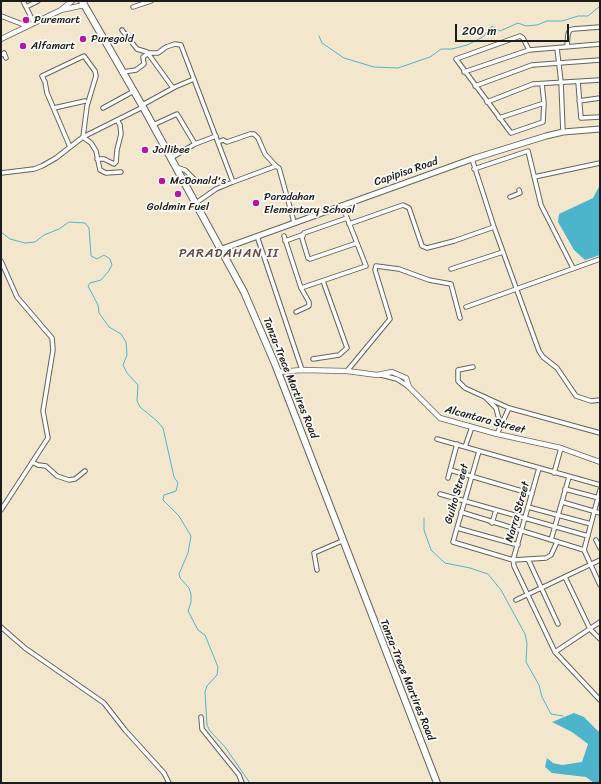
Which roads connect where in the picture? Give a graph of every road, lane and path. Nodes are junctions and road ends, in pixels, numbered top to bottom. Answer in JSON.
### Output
{"nodes":[{"id":1,"x":23,"y":1,"type":"edge"},
{"id":2,"x":38,"y":1,"type":"edge"},
{"id":3,"x":72,"y":1,"type":"edge"},
{"id":4,"x":151,"y":1,"type":"edge"},
{"id":5,"x":83,"y":2,"type":"edge"},
{"id":6,"x":26,"y":7,"type":"junction"},
{"id":7,"x":134,"y":7,"type":"dead end"},
{"id":8,"x":61,"y":10,"type":"junction"},
{"id":9,"x":1,"y":16,"type":"edge"},
{"id":10,"x":34,"y":24,"type":"junction"},
{"id":11,"x":27,"y":26,"type":"junction"},
{"id":12,"x":600,"y":27,"type":"edge"},
{"id":13,"x":122,"y":30,"type":"dead end"},
{"id":14,"x":1,"y":39,"type":"edge"},
{"id":15,"x":600,"y":44,"type":"edge"},
{"id":16,"x":568,"y":46,"type":"junction"},
{"id":17,"x":557,"y":48,"type":"junction"},
{"id":18,"x":529,"y":50,"type":"junction"},
{"id":19,"x":148,"y":54,"type":"junction"},
{"id":20,"x":1,"y":55,"type":"edge"},
{"id":21,"x":6,"y":58,"type":"dead end"},
{"id":22,"x":600,"y":60,"type":"edge"},
{"id":23,"x":559,"y":64,"type":"junction"},
{"id":24,"x":124,"y":72,"type":"junction"},
{"id":25,"x":464,"y":72,"type":"junction"},
{"id":26,"x":194,"y":79,"type":"junction"},
{"id":27,"x":600,"y":80,"type":"edge"},
{"id":28,"x":561,"y":82,"type":"junction"},
{"id":29,"x":578,"y":82,"type":"junction"},
{"id":30,"x":542,"y":84,"type":"junction"},
{"id":31,"x":474,"y":86,"type":"junction"},
{"id":32,"x":173,"y":88,"type":"junction"},
{"id":33,"x":134,"y":91,"type":"junction"},
{"id":34,"x":600,"y":98,"type":"edge"},
{"id":35,"x":84,"y":101,"type":"dead end"},
{"id":36,"x":579,"y":101,"type":"junction"},
{"id":37,"x":487,"y":102,"type":"junction"},
{"id":38,"x":544,"y":103,"type":"junction"},
{"id":39,"x":143,"y":107,"type":"junction"},
{"id":40,"x":54,"y":108,"type":"junction"},
{"id":41,"x":103,"y":108,"type":"dead end"},
{"id":42,"x":600,"y":117,"type":"edge"},
{"id":43,"x":499,"y":118,"type":"junction"},
{"id":44,"x":117,"y":120,"type":"junction"},
{"id":45,"x":153,"y":125,"type":"junction"},
{"id":46,"x":600,"y":129,"type":"edge"},
{"id":47,"x":563,"y":132,"type":"junction"},
{"id":48,"x":216,"y":136,"type":"junction"},
{"id":49,"x":84,"y":137,"type":"junction"},
{"id":50,"x":218,"y":142,"type":"junction"},
{"id":51,"x":195,"y":144,"type":"junction"},
{"id":52,"x":70,"y":147,"type":"junction"},
{"id":53,"x":171,"y":158,"type":"junction"},
{"id":54,"x":97,"y":159,"type":"junction"},
{"id":55,"x":472,"y":159,"type":"junction"},
{"id":56,"x":600,"y":163,"type":"edge"},
{"id":57,"x":276,"y":166,"type":"junction"},
{"id":58,"x":176,"y":167,"type":"junction"},
{"id":59,"x":474,"y":169,"type":"junction"},
{"id":60,"x":121,"y":172,"type":"dead end"},
{"id":61,"x":1,"y":174,"type":"edge"},
{"id":62,"x":534,"y":177,"type":"junction"},
{"id":63,"x":195,"y":180,"type":"dead end"},
{"id":64,"x":233,"y":182,"type":"junction"},
{"id":65,"x":518,"y":190,"type":"dead end"},
{"id":66,"x":510,"y":197,"type":"dead end"},
{"id":67,"x":196,"y":203,"type":"junction"},
{"id":68,"x":342,"y":205,"type":"junction"},
{"id":69,"x":347,"y":218,"type":"junction"},
{"id":70,"x":294,"y":222,"type":"junction"},
{"id":71,"x":349,"y":224,"type":"junction"},
{"id":72,"x":494,"y":227,"type":"junction"},
{"id":73,"x":302,"y":235,"type":"junction"},
{"id":74,"x":257,"y":236,"type":"junction"},
{"id":75,"x":284,"y":236,"type":"dead end"},
{"id":76,"x":285,"y":241,"type":"junction"},
{"id":77,"x":357,"y":242,"type":"junction"},
{"id":78,"x":222,"y":249,"type":"junction"},
{"id":79,"x":503,"y":252,"type":"junction"},
{"id":80,"x":600,"y":259,"type":"edge"},
{"id":81,"x":1,"y":261,"type":"edge"},
{"id":82,"x":573,"y":268,"type":"junction"},
{"id":83,"x":451,"y":269,"type":"dead end"},
{"id":84,"x":323,"y":281,"type":"junction"},
{"id":85,"x":301,"y":288,"type":"junction"},
{"id":86,"x":516,"y":290,"type":"junction"},
{"id":87,"x":466,"y":307,"type":"dead end"},
{"id":88,"x":296,"y":312,"type":"dead end"},
{"id":89,"x":460,"y":318,"type":"dead end"},
{"id":90,"x":314,"y":359,"type":"dead end"},
{"id":91,"x":473,"y":367,"type":"dead end"},
{"id":92,"x":302,"y":370,"type":"junction"},
{"id":93,"x":347,"y":371,"type":"junction"},
{"id":94,"x":278,"y":372,"type":"junction"},
{"id":95,"x":483,"y":395,"type":"junction"},
{"id":96,"x":600,"y":400,"type":"edge"},
{"id":97,"x":509,"y":408,"type":"junction"},
{"id":98,"x":472,"y":427,"type":"junction"},
{"id":99,"x":501,"y":427,"type":"junction"},
{"id":100,"x":600,"y":433,"type":"edge"},
{"id":101,"x":497,"y":434,"type":"junction"},
{"id":102,"x":437,"y":439,"type":"dead end"},
{"id":103,"x":457,"y":444,"type":"junction"},
{"id":104,"x":465,"y":447,"type":"junction"},
{"id":105,"x":561,"y":448,"type":"junction"},
{"id":106,"x":479,"y":451,"type":"junction"},
{"id":107,"x":32,"y":462,"type":"junction"},
{"id":108,"x":600,"y":462,"type":"edge"},
{"id":109,"x":540,"y":468,"type":"junction"},
{"id":110,"x":450,"y":470,"type":"junction"},
{"id":111,"x":85,"y":471,"type":"dead end"},
{"id":112,"x":554,"y":473,"type":"junction"},
{"id":113,"x":472,"y":476,"type":"junction"},
{"id":114,"x":569,"y":477,"type":"junction"},
{"id":115,"x":448,"y":478,"type":"dead end"},
{"id":116,"x":600,"y":485,"type":"edge"},
{"id":117,"x":565,"y":488,"type":"junction"},
{"id":118,"x":600,"y":490,"type":"edge"},
{"id":119,"x":440,"y":494,"type":"dead end"},
{"id":120,"x":532,"y":494,"type":"junction"},
{"id":121,"x":599,"y":498,"type":"edge"},
{"id":122,"x":465,"y":501,"type":"junction"},
{"id":123,"x":562,"y":502,"type":"junction"},
{"id":124,"x":528,"y":507,"type":"junction"},
{"id":125,"x":1,"y":510,"type":"edge"},
{"id":126,"x":496,"y":510,"type":"junction"},
{"id":127,"x":594,"y":511,"type":"junction"},
{"id":128,"x":461,"y":512,"type":"junction"},
{"id":129,"x":600,"y":513,"type":"edge"},
{"id":130,"x":557,"y":515,"type":"junction"},
{"id":131,"x":525,"y":518,"type":"junction"},
{"id":132,"x":492,"y":523,"type":"junction"},
{"id":133,"x":591,"y":524,"type":"junction"},
{"id":134,"x":554,"y":527,"type":"junction"},
{"id":135,"x":457,"y":528,"type":"junction"},
{"id":136,"x":521,"y":532,"type":"junction"},
{"id":137,"x":588,"y":536,"type":"junction"},
{"id":138,"x":552,"y":540,"type":"junction"},
{"id":139,"x":596,"y":540,"type":"dead end"},
{"id":140,"x":342,"y":541,"type":"junction"},
{"id":141,"x":557,"y":542,"type":"junction"},
{"id":142,"x":518,"y":545,"type":"junction"},
{"id":143,"x":600,"y":548,"type":"edge"},
{"id":144,"x":584,"y":550,"type":"junction"},
{"id":145,"x":528,"y":559,"type":"junction"},
{"id":146,"x":514,"y":560,"type":"junction"},
{"id":147,"x":600,"y":560,"type":"edge"},
{"id":148,"x":591,"y":565,"type":"junction"},
{"id":149,"x":317,"y":570,"type":"dead end"},
{"id":150,"x":565,"y":576,"type":"junction"},
{"id":151,"x":600,"y":585,"type":"edge"},
{"id":152,"x":541,"y":588,"type":"junction"},
{"id":153,"x":528,"y":594,"type":"junction"},
{"id":154,"x":516,"y":600,"type":"dead end"},
{"id":155,"x":600,"y":622,"type":"edge"},
{"id":156,"x":558,"y":624,"type":"dead end"},
{"id":157,"x":1,"y":626,"type":"edge"},
{"id":158,"x":590,"y":629,"type":"junction"},
{"id":159,"x":600,"y":639,"type":"edge"},
{"id":160,"x":555,"y":652,"type":"junction"},
{"id":161,"x":600,"y":700,"type":"edge"},
{"id":162,"x":201,"y":717,"type":"dead end"},
{"id":163,"x":169,"y":783,"type":"edge"},
{"id":164,"x":242,"y":783,"type":"edge"},
{"id":165,"x":437,"y":783,"type":"edge"}],
"edges":[{"from":1,"to":6,"type":"street"},
{"from":2,"to":6,"type":"street"},
{"from":3,"to":8,"type":"street"},
{"from":4,"to":7,"type":"street"},
{"from":5,"to":8,"type":"street"},
{"from":5,"to":24,"type":"main road","name":"Tanza-Trece Martires Road"},
{"from":6,"to":10,"type":"street"},
{"from":8,"to":10,"type":"street"},
{"from":9,"to":11,"type":"street"},
{"from":10,"to":11,"type":"street"},
{"from":11,"to":14,"type":"street"},
{"from":12,"to":16,"type":"street"},
{"from":13,"to":19,"type":"street"},
{"from":15,"to":16,"type":"street"},
{"from":16,"to":17,"type":"street"},
{"from":17,"to":18,"type":"street"},
{"from":17,"to":23,"type":"street"},
{"from":18,"to":25,"type":"street"},
{"from":18,"to":25,"type":"street"},
{"from":19,"to":24,"type":"street"},
{"from":19,"to":26,"type":"street"},
{"from":19,"to":32,"type":"street"},
{"from":20,"to":21,"type":"street"},
{"from":22,"to":23,"type":"street"},
{"from":23,"to":28,"type":"street"},
{"from":23,"to":31,"type":"street"},
{"from":24,"to":33,"type":"main road","name":"Tanza-Trece Martires Road"},
{"from":25,"to":31,"type":"street"},
{"from":26,"to":32,"type":"street"},
{"from":26,"to":48,"type":"street"},
{"from":27,"to":29,"type":"street"},
{"from":28,"to":29,"type":"street"},
{"from":28,"to":30,"type":"street"},
{"from":28,"to":47,"type":"street"},
{"from":29,"to":36,"type":"street"},
{"from":30,"to":37,"type":"street"},
{"from":30,"to":38,"type":"street"},
{"from":31,"to":37,"type":"street"},
{"from":32,"to":39,"type":"street"},
{"from":33,"to":39,"type":"main road","name":"Tanza-Trece Martires Road"},
{"from":33,"to":41,"type":"street"},
{"from":34,"to":36,"type":"street"},
{"from":35,"to":40,"type":"street"},
{"from":36,"to":42,"type":"street"},
{"from":37,"to":43,"type":"street"},
{"from":38,"to":43,"type":"street"},
{"from":38,"to":43,"type":"street"},
{"from":39,"to":44,"type":"street"},
{"from":39,"to":45,"type":"main road","name":"Tanza-Trece Martires Road"},
{"from":40,"to":49,"type":"street"},
{"from":40,"to":52,"type":"street"},
{"from":44,"to":49,"type":"street"},
{"from":44,"to":54,"type":"street"},
{"from":45,"to":51,"type":"street"},
{"from":45,"to":53,"type":"main road","name":"Tanza-Trece Martires Road"},
{"from":46,"to":47,"type":"main road","name":"Capipisa Road"},
{"from":47,"to":55,"type":"main road","name":"Capipisa Road"},
{"from":48,"to":50,"type":"street"},
{"from":48,"to":51,"type":"street"},
{"from":49,"to":52,"type":"street"},
{"from":49,"to":54,"type":"street"},
{"from":50,"to":57,"type":"street"},
{"from":50,"to":64,"type":"street"},
{"from":51,"to":53,"type":"street"},
{"from":52,"to":61,"type":"street"},
{"from":53,"to":58,"type":"main road","name":"Tanza-Trece Martires Road"},
{"from":54,"to":60,"type":"street"},
{"from":55,"to":59,"type":"street"},
{"from":55,"to":68,"type":"main road","name":"Capipisa Road"},
{"from":56,"to":62,"type":"street"},
{"from":57,"to":64,"type":"street"},
{"from":57,"to":70,"type":"street"},
{"from":58,"to":63,"type":"street"},
{"from":58,"to":67,"type":"main road","name":"Tanza-Trece Martires Road"},
{"from":59,"to":62,"type":"street"},
{"from":59,"to":72,"type":"street"},
{"from":62,"to":82,"type":"street"},
{"from":64,"to":67,"type":"street"},
{"from":65,"to":66,"type":"street"},
{"from":67,"to":78,"type":"main road","name":"Tanza-Trece Martires Road"},
{"from":68,"to":69,"type":"street"},
{"from":68,"to":70,"type":"main road","name":"Capipisa Road"},
{"from":69,"to":71,"type":"street"},
{"from":69,"to":73,"type":"street"},
{"from":70,"to":74,"type":"main road","name":"Capipisa Road"},
{"from":71,"to":72,"type":"street"},
{"from":71,"to":77,"type":"street"},
{"from":72,"to":79,"type":"street"},
{"from":73,"to":76,"type":"street"},
{"from":73,"to":77,"type":"street"},
{"from":74,"to":78,"type":"main road","name":"Capipisa Road"},
{"from":74,"to":92,"type":"street"},
{"from":75,"to":76,"type":"street"},
{"from":76,"to":85,"type":"street"},
{"from":77,"to":84,"type":"street"},
{"from":78,"to":94,"type":"main road","name":"Tanza-Trece Martires Road"},
{"from":79,"to":83,"type":"street"},
{"from":79,"to":86,"type":"street"},
{"from":80,"to":82,"type":"street"},
{"from":81,"to":107,"type":"street"},
{"from":82,"to":86,"type":"street"},
{"from":84,"to":85,"type":"street"},
{"from":84,"to":90,"type":"street"},
{"from":85,"to":88,"type":"street"},
{"from":86,"to":87,"type":"street"},
{"from":86,"to":96,"type":"street"},
{"from":89,"to":93,"type":"street"},
{"from":91,"to":95,"type":"street"},
{"from":92,"to":93,"type":"street","name":"Alcantara Street"},
{"from":92,"to":94,"type":"street","name":"Alcantara Street"},
{"from":93,"to":98,"type":"street","name":"Alcantara Street"},
{"from":94,"to":140,"type":"main road","name":"Tanza-Trece Martires Road"},
{"from":95,"to":97,"type":"street"},
{"from":95,"to":99,"type":"street"},
{"from":97,"to":99,"type":"street"},
{"from":97,"to":100,"type":"street"},
{"from":98,"to":101,"type":"street","name":"Alcantara Street"},
{"from":98,"to":104,"type":"street"},
{"from":99,"to":101,"type":"street"},
{"from":101,"to":105,"type":"street","name":"Alcantara Street"},
{"from":102,"to":103,"type":"street"},
{"from":103,"to":104,"type":"street"},
{"from":103,"to":110,"type":"street"},
{"from":104,"to":106,"type":"street"},
{"from":105,"to":108,"type":"street","name":"Alcantara Street"},
{"from":105,"to":112,"type":"street"},
{"from":106,"to":109,"type":"street"},
{"from":106,"to":113,"type":"street","name":"Guiho Street"},
{"from":107,"to":111,"type":"street"},
{"from":107,"to":125,"type":"street"},
{"from":109,"to":112,"type":"street"},
{"from":109,"to":120,"type":"street","name":"Narra Street"},
{"from":110,"to":113,"type":"street"},
{"from":110,"to":115,"type":"street"},
{"from":112,"to":114,"type":"street"},
{"from":113,"to":120,"type":"street"},
{"from":113,"to":122,"type":"street","name":"Guiho Street"},
{"from":114,"to":116,"type":"street"},
{"from":114,"to":117,"type":"street"},
{"from":117,"to":121,"type":"street"},
{"from":117,"to":123,"type":"street"},
{"from":118,"to":121,"type":"street"},
{"from":119,"to":122,"type":"street"},
{"from":120,"to":124,"type":"street","name":"Narra Street"},
{"from":121,"to":127,"type":"street"},
{"from":122,"to":126,"type":"street"},
{"from":122,"to":128,"type":"street","name":"Guiho Street"},
{"from":123,"to":127,"type":"street"},
{"from":123,"to":130,"type":"street"},
{"from":124,"to":130,"type":"street"},
{"from":124,"to":131,"type":"street","name":"Narra Street"},
{"from":126,"to":131,"type":"street"},
{"from":126,"to":132,"type":"street"},
{"from":127,"to":129,"type":"street"},
{"from":127,"to":133,"type":"street"},
{"from":128,"to":132,"type":"street"},
{"from":128,"to":135,"type":"street","name":"Guiho Street"},
{"from":130,"to":133,"type":"street"},
{"from":130,"to":134,"type":"street"},
{"from":131,"to":134,"type":"street"},
{"from":131,"to":136,"type":"street","name":"Narra Street"},
{"from":132,"to":136,"type":"street"},
{"from":133,"to":137,"type":"street"},
{"from":134,"to":137,"type":"street"},
{"from":134,"to":138,"type":"street"},
{"from":135,"to":142,"type":"street"},
{"from":135,"to":146,"type":"street","name":"Guiho Street"},
{"from":136,"to":138,"type":"street"},
{"from":136,"to":142,"type":"street","name":"Narra Street"},
{"from":137,"to":144,"type":"street"},
{"from":138,"to":141,"type":"street"},
{"from":139,"to":143,"type":"street"},
{"from":140,"to":149,"type":"street"},
{"from":140,"to":165,"type":"main road","name":"Tanza-Trece Martires Road"},
{"from":141,"to":144,"type":"street"},
{"from":141,"to":145,"type":"street"},
{"from":142,"to":146,"type":"street","name":"Narra Street"},
{"from":144,"to":148,"type":"street"},
{"from":145,"to":146,"type":"street"},
{"from":145,"to":152,"type":"street"},
{"from":146,"to":153,"type":"street"},
{"from":147,"to":148,"type":"street"},
{"from":148,"to":150,"type":"street"},
{"from":148,"to":151,"type":"street"},
{"from":150,"to":152,"type":"street"},
{"from":150,"to":158,"type":"street"},
{"from":152,"to":153,"type":"street"},
{"from":152,"to":156,"type":"street"},
{"from":153,"to":154,"type":"street"},
{"from":153,"to":160,"type":"street"},
{"from":155,"to":158,"type":"street"},
{"from":157,"to":163,"type":"street"},
{"from":158,"to":159,"type":"street"},
{"from":158,"to":160,"type":"street"},
{"from":160,"to":161,"type":"street"},
{"from":162,"to":164,"type":"street"}]}
